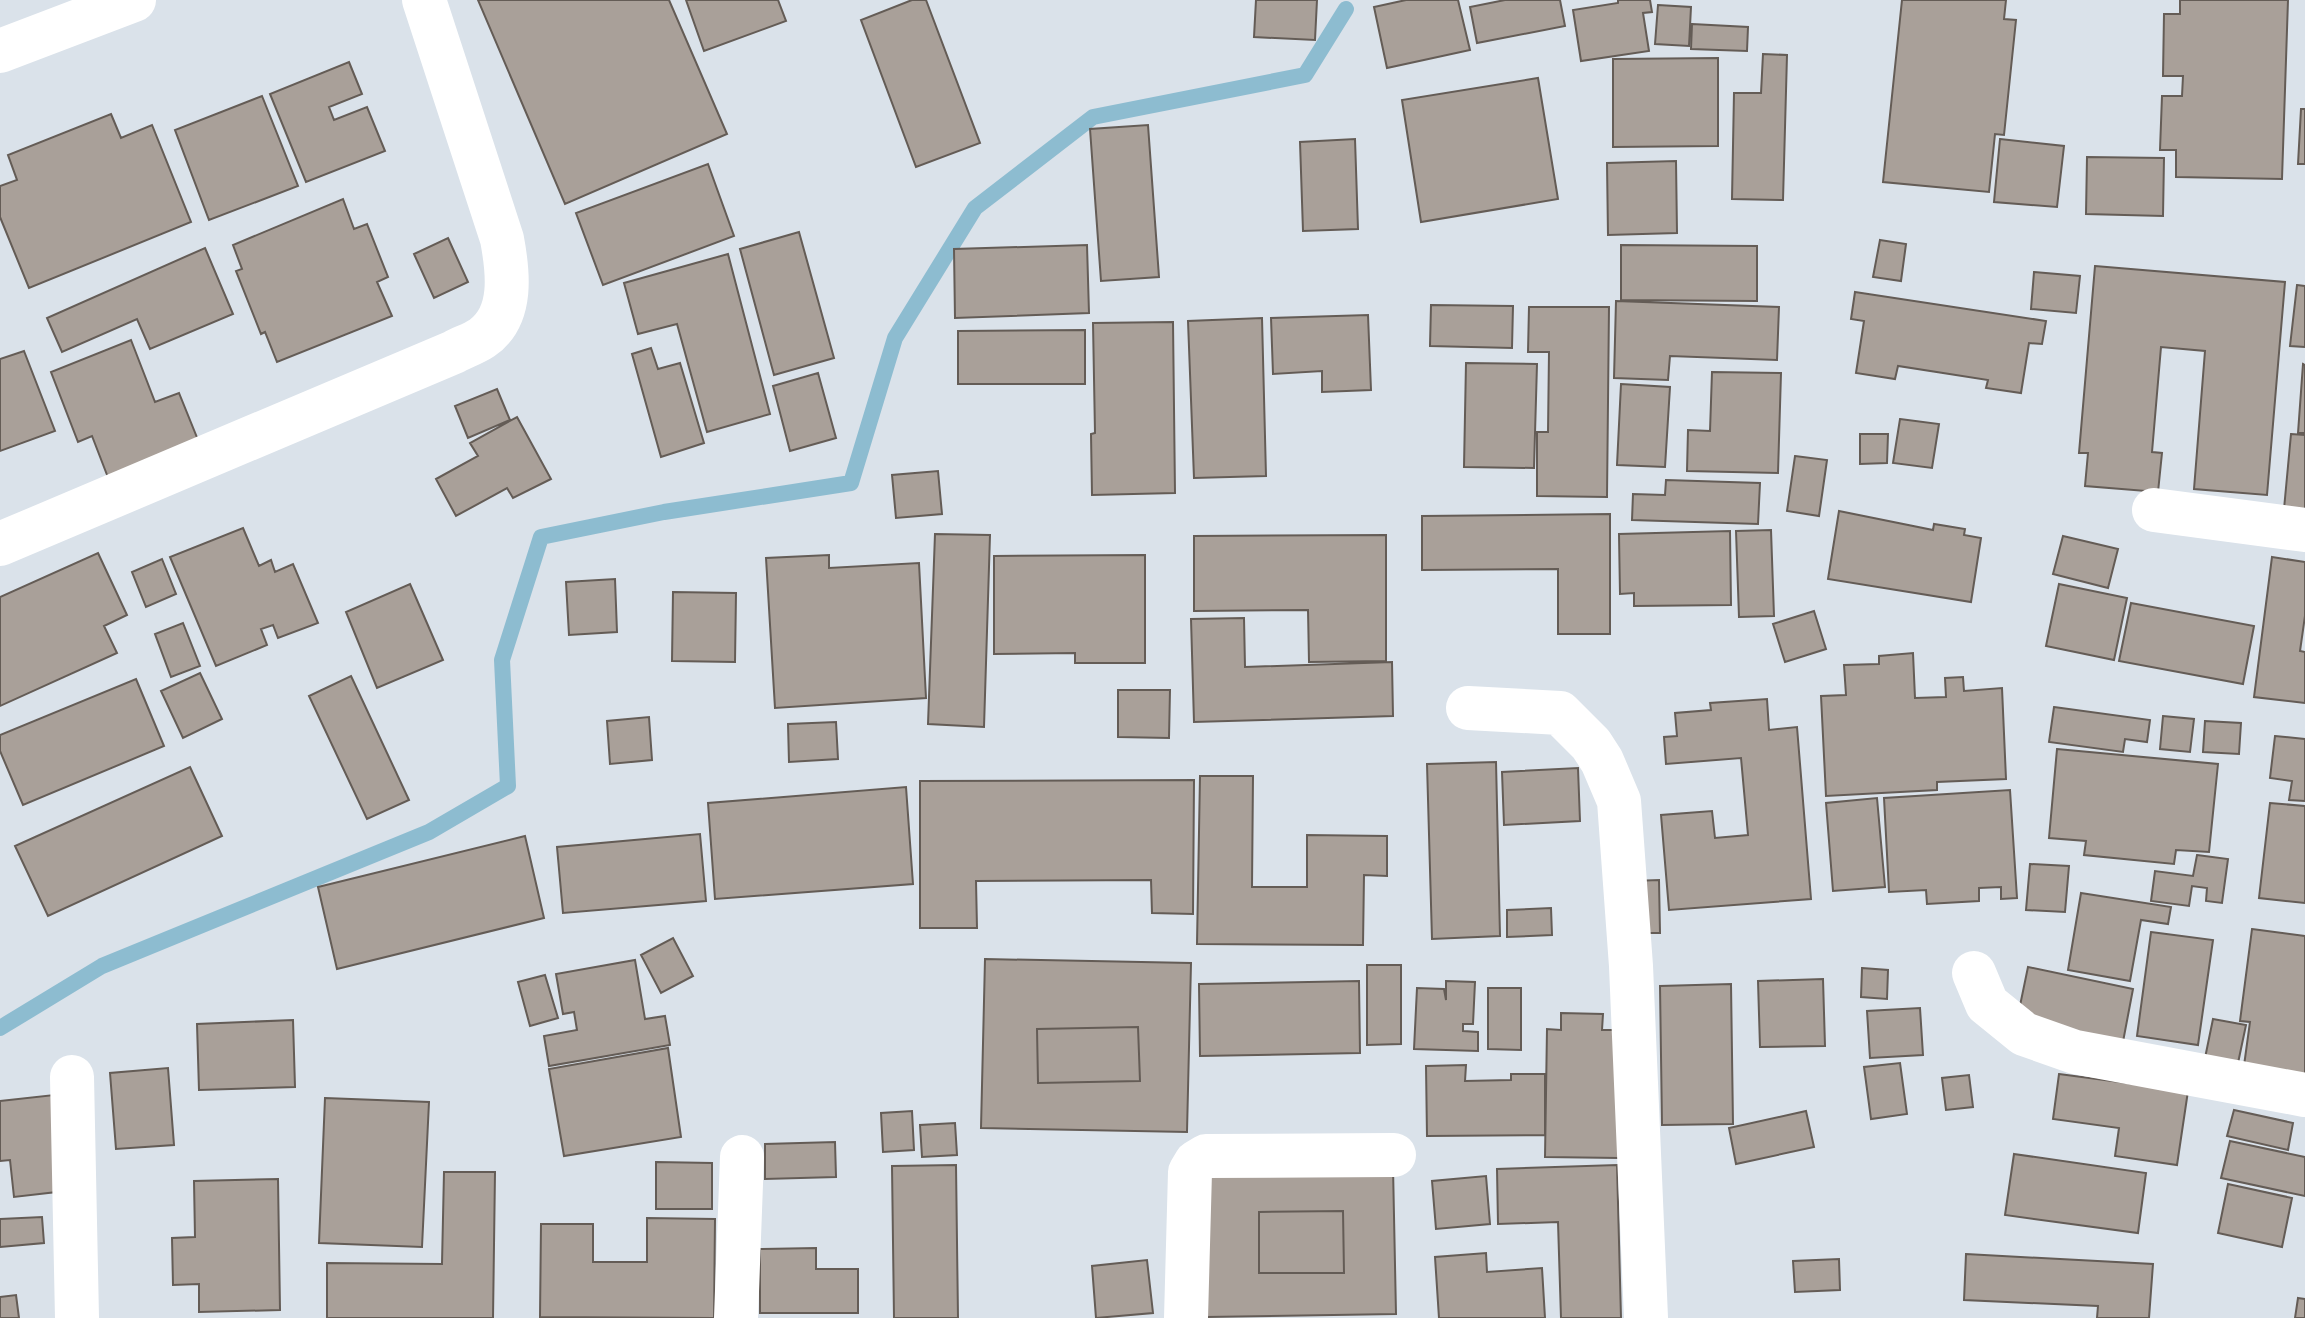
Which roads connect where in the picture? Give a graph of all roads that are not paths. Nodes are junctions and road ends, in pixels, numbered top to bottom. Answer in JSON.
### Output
{"nodes":[{"id":1,"x":134,"y":0,"type":"edge"},
{"id":2,"x":424,"y":0,"type":"edge"},
{"id":3,"x":0,"y":51,"type":"edge"},
{"id":4,"x":2154,"y":510,"type":"dead end"},
{"id":5,"x":2305,"y":530,"type":"edge"},
{"id":6,"x":0,"y":544,"type":"edge"},
{"id":7,"x":1468,"y":708,"type":"dead end"},
{"id":8,"x":1974,"y":973,"type":"dead end"},
{"id":9,"x":72,"y":1077,"type":"dead end"},
{"id":10,"x":2305,"y":1095,"type":"edge"},
{"id":11,"x":1394,"y":1155,"type":"dead end"},
{"id":12,"x":742,"y":1157,"type":"dead end"},
{"id":13,"x":77,"y":1318,"type":"edge"},
{"id":14,"x":736,"y":1318,"type":"edge"},
{"id":15,"x":1186,"y":1318,"type":"edge"},
{"id":16,"x":1646,"y":1318,"type":"edge"}],
"edges":[{"from":1,"to":3,"type":"street"},
{"from":2,"to":6,"type":"street"},
{"from":4,"to":5,"type":"street"},
{"from":7,"to":16,"type":"street"},
{"from":8,"to":10,"type":"street"},
{"from":9,"to":13,"type":"street"},
{"from":11,"to":15,"type":"street"},
{"from":12,"to":14,"type":"street"}]}
